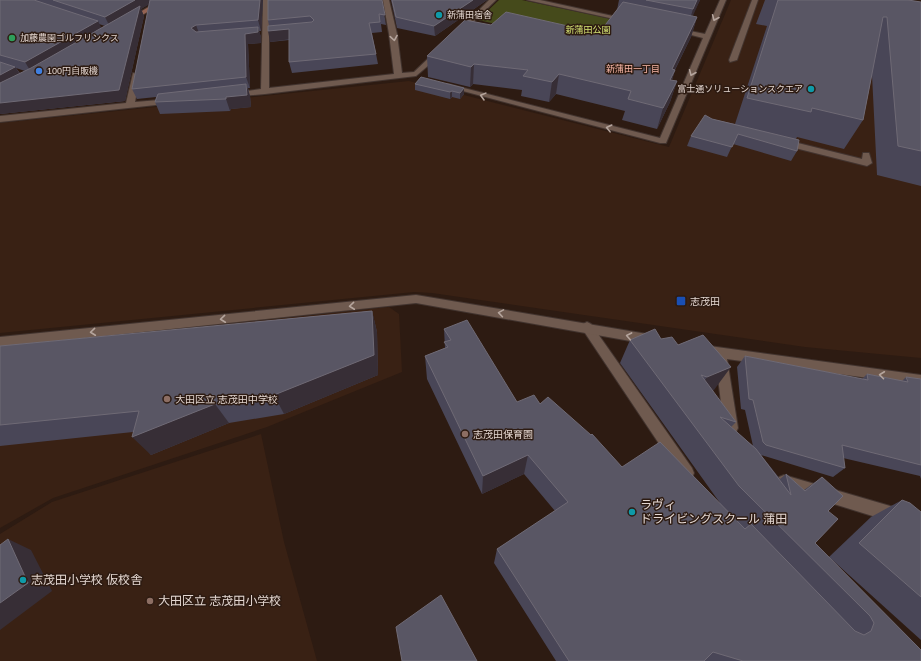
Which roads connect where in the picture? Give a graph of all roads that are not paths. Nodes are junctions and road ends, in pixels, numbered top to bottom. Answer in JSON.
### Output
{"nodes":[{"id":1,"x":165,"y":0,"type":"edge"},
{"id":2,"x":386,"y":0,"type":"edge"},
{"id":3,"x":492,"y":0,"type":"edge"},
{"id":4,"x":530,"y":0,"type":"edge"},
{"id":5,"x":723,"y":0,"type":"edge"},
{"id":6,"x":755,"y":0,"type":"edge"},
{"id":7,"x":268,"y":4,"type":"edge"},
{"id":8,"x":636,"y":22,"type":"edge"},
{"id":9,"x":122,"y":24,"type":"edge"},
{"id":10,"x":666,"y":28,"type":"edge"},
{"id":11,"x":708,"y":37,"type":"junction"},
{"id":12,"x":454,"y":38,"type":"edge"},
{"id":13,"x":443,"y":49,"type":"edge"},
{"id":14,"x":733,"y":60,"type":"dead end"},
{"id":15,"x":138,"y":68,"type":"edge"},
{"id":16,"x":416,"y":74,"type":"junction"},
{"id":17,"x":398,"y":76,"type":"junction"},
{"id":18,"x":425,"y":80,"type":"edge"},
{"id":19,"x":437,"y":83,"type":"edge"},
{"id":20,"x":264,"y":92,"type":"junction"},
{"id":21,"x":225,"y":96,"type":"edge"},
{"id":22,"x":177,"y":100,"type":"edge"},
{"id":23,"x":130,"y":105,"type":"junction"},
{"id":24,"x":0,"y":119,"type":"edge"},
{"id":25,"x":773,"y":140,"type":"edge"},
{"id":26,"x":866,"y":155,"type":"dead end"},
{"id":27,"x":587,"y":327,"type":"junction"},
{"id":28,"x":0,"y":342,"type":"edge"},
{"id":29,"x":667,"y":343,"type":"edge"},
{"id":30,"x":690,"y":348,"type":"edge"},
{"id":31,"x":720,"y":353,"type":"junction"},
{"id":32,"x":921,"y":380,"type":"edge"},
{"id":33,"x":733,"y":441,"type":"edge"},
{"id":34,"x":768,"y":477,"type":"edge"},
{"id":35,"x":693,"y":482,"type":"edge"},
{"id":36,"x":921,"y":523,"type":"edge"}],
"edges":[{"from":1,"to":9,"type":"street"},
{"from":2,"to":17,"type":"street","one_way":true},
{"from":3,"to":12,"type":"street"},
{"from":4,"to":8,"type":"street"},
{"from":5,"to":11,"type":"street","one_way":true},
{"from":6,"to":14,"type":"street"},
{"from":7,"to":20,"type":"street"},
{"from":10,"to":11,"type":"street"},
{"from":11,"to":19,"type":"street","one_way":true},
{"from":13,"to":16,"type":"street"},
{"from":15,"to":23,"type":"street"},
{"from":16,"to":17,"type":"street"},
{"from":16,"to":18,"type":"street"},
{"from":17,"to":20,"type":"street"},
{"from":20,"to":21,"type":"street"},
{"from":22,"to":23,"type":"street"},
{"from":23,"to":24,"type":"street"},
{"from":25,"to":26,"type":"street"},
{"from":27,"to":28,"type":"street","one_way":true},
{"from":29,"to":27,"type":"street","one_way":true},
{"from":27,"to":35,"type":"street"},
{"from":30,"to":31,"type":"street"},
{"from":32,"to":31,"type":"street","one_way":true},
{"from":31,"to":33,"type":"street"},
{"from":34,"to":36,"type":"street"}]}
